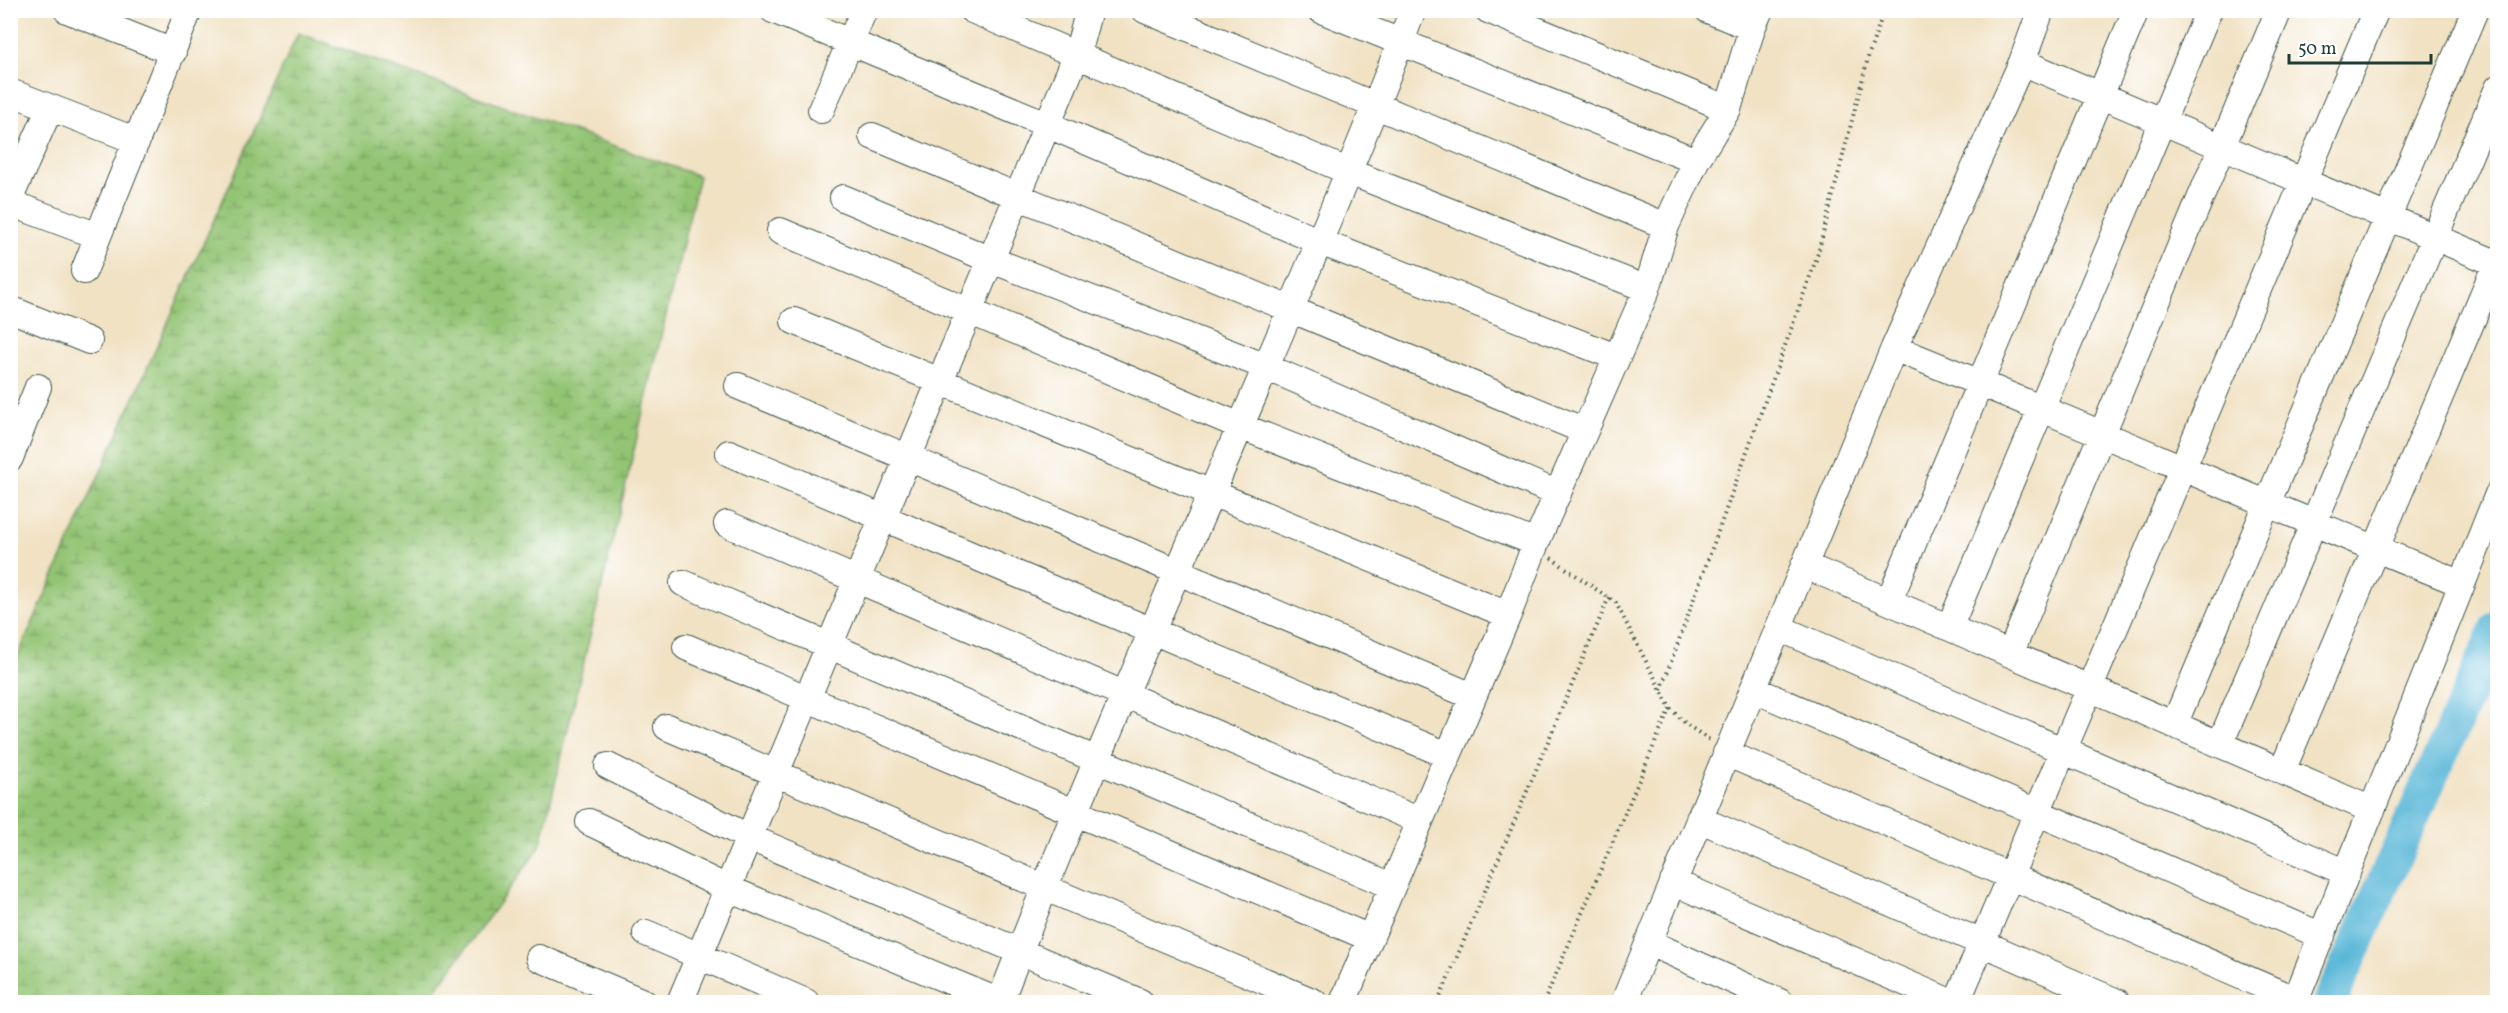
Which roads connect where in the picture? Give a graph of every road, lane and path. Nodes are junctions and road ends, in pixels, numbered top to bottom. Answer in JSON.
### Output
{"nodes":[{"id":1,"x":67,"y":10,"type":"edge"},
{"id":2,"x":189,"y":10,"type":"edge"},
{"id":3,"x":773,"y":10,"type":"edge"},
{"id":4,"x":864,"y":10,"type":"edge"},
{"id":5,"x":972,"y":10,"type":"edge"},
{"id":6,"x":1089,"y":10,"type":"edge"},
{"id":7,"x":1145,"y":10,"type":"edge"},
{"id":8,"x":1321,"y":10,"type":"edge"},
{"id":9,"x":1413,"y":10,"type":"edge"},
{"id":10,"x":1488,"y":10,"type":"edge"},
{"id":11,"x":1708,"y":10,"type":"edge"},
{"id":12,"x":1884,"y":10,"type":"edge"},
{"id":13,"x":2041,"y":10,"type":"edge"},
{"id":14,"x":2136,"y":10,"type":"edge"},
{"id":15,"x":2209,"y":10,"type":"edge"},
{"id":16,"x":2279,"y":10,"type":"edge"},
{"id":17,"x":2376,"y":10,"type":"edge"},
{"id":18,"x":2475,"y":10,"type":"edge"},
{"id":19,"x":1756,"y":19,"type":"edge"},
{"id":20,"x":1400,"y":43,"type":"junction"},
{"id":21,"x":850,"y":44,"type":"junction"},
{"id":22,"x":173,"y":52,"type":"junction"},
{"id":23,"x":1077,"y":54,"type":"junction"},
{"id":24,"x":2022,"y":62,"type":"junction"},
{"id":25,"x":2498,"y":88,"type":"edge"},
{"id":26,"x":10,"y":92,"type":"edge"},
{"id":27,"x":2100,"y":97,"type":"junction"},
{"id":28,"x":1373,"y":107,"type":"junction"},
{"id":29,"x":50,"y":108,"type":"junction"},
{"id":30,"x":1728,"y":109,"type":"junction"},
{"id":31,"x":821,"y":110,"type":"dead end"},
{"id":32,"x":2162,"y":122,"type":"junction"},
{"id":33,"x":1046,"y":124,"type":"junction"},
{"id":34,"x":872,"y":136,"type":"dead end"},
{"id":35,"x":136,"y":141,"type":"junction"},
{"id":36,"x":2222,"y":146,"type":"junction"},
{"id":37,"x":1696,"y":161,"type":"junction"},
{"id":38,"x":1347,"y":171,"type":"junction"},
{"id":39,"x":2303,"y":182,"type":"junction"},
{"id":40,"x":1015,"y":195,"type":"junction"},
{"id":41,"x":10,"y":198,"type":"edge"},
{"id":42,"x":843,"y":198,"type":"dead end"},
{"id":43,"x":10,"y":203,"type":"edge"},
{"id":44,"x":2387,"y":218,"type":"junction"},
{"id":45,"x":1666,"y":226,"type":"junction"},
{"id":46,"x":780,"y":231,"type":"dead end"},
{"id":47,"x":98,"y":236,"type":"junction"},
{"id":48,"x":2434,"y":237,"type":"junction"},
{"id":49,"x":1320,"y":242,"type":"junction"},
{"id":50,"x":989,"y":259,"type":"junction"},
{"id":51,"x":2497,"y":262,"type":"edge"},
{"id":52,"x":84,"y":271,"type":"dead end"},
{"id":53,"x":1647,"y":289,"type":"junction"},
{"id":54,"x":10,"y":309,"type":"edge"},
{"id":55,"x":1291,"y":309,"type":"junction"},
{"id":56,"x":967,"y":312,"type":"junction"},
{"id":57,"x":794,"y":321,"type":"dead end"},
{"id":58,"x":89,"y":341,"type":"dead end"},
{"id":59,"x":1894,"y":348,"type":"junction"},
{"id":60,"x":1616,"y":357,"type":"junction"},
{"id":61,"x":1264,"y":366,"type":"junction"},
{"id":62,"x":939,"y":381,"type":"junction"},
{"id":63,"x":1980,"y":382,"type":"junction"},
{"id":64,"x":738,"y":386,"type":"dead end"},
{"id":65,"x":38,"y":387,"type":"dead end"},
{"id":66,"x":2041,"y":407,"type":"junction"},
{"id":67,"x":19,"y":412,"type":"edge"},
{"id":68,"x":1240,"y":426,"type":"junction"},
{"id":69,"x":1585,"y":431,"type":"junction"},
{"id":70,"x":2103,"y":432,"type":"junction"},
{"id":71,"x":729,"y":453,"type":"dead end"},
{"id":72,"x":906,"y":457,"type":"junction"},
{"id":73,"x":10,"y":458,"type":"edge"},
{"id":74,"x":2183,"y":468,"type":"junction"},
{"id":75,"x":1212,"y":493,"type":"junction"},
{"id":76,"x":1558,"y":494,"type":"junction"},
{"id":77,"x":2498,"y":494,"type":"edge"},
{"id":78,"x":2267,"y":504,"type":"junction"},
{"id":79,"x":881,"y":517,"type":"junction"},
{"id":80,"x":2313,"y":523,"type":"junction"},
{"id":81,"x":727,"y":524,"type":"dead end"},
{"id":82,"x":1536,"y":543,"type":"junction"},
{"id":83,"x":2376,"y":549,"type":"junction"},
{"id":84,"x":1804,"y":565,"type":"junction"},
{"id":85,"x":1178,"y":572,"type":"junction"},
{"id":86,"x":856,"y":579,"type":"junction"},
{"id":87,"x":683,"y":583,"type":"dead end"},
{"id":88,"x":2460,"y":583,"type":"junction"},
{"id":89,"x":1610,"y":597,"type":"junction"},
{"id":90,"x":1889,"y":601,"type":"junction"},
{"id":91,"x":1508,"y":615,"type":"junction"},
{"id":92,"x":1950,"y":626,"type":"junction"},
{"id":93,"x":1779,"y":628,"type":"junction"},
{"id":94,"x":1153,"y":631,"type":"junction"},
{"id":95,"x":828,"y":645,"type":"junction"},
{"id":96,"x":686,"y":647,"type":"dead end"},
{"id":97,"x":2011,"y":652,"type":"junction"},
{"id":98,"x":2091,"y":688,"type":"junction"},
{"id":99,"x":1753,"y":689,"type":"junction"},
{"id":100,"x":1661,"y":690,"type":"junction"},
{"id":101,"x":1126,"y":694,"type":"junction"},
{"id":102,"x":1472,"y":696,"type":"junction"},
{"id":103,"x":806,"y":699,"type":"junction"},
{"id":104,"x":1670,"y":708,"type":"junction"},
{"id":105,"x":2174,"y":725,"type":"junction"},
{"id":106,"x":667,"y":727,"type":"dead end"},
{"id":107,"x":2220,"y":744,"type":"junction"},
{"id":108,"x":2065,"y":751,"type":"junction"},
{"id":109,"x":1726,"y":753,"type":"junction"},
{"id":110,"x":1447,"y":755,"type":"junction"},
{"id":111,"x":1099,"y":761,"type":"junction"},
{"id":112,"x":608,"y":766,"type":"dead end"},
{"id":113,"x":2282,"y":771,"type":"junction"},
{"id":114,"x":775,"y":773,"type":"junction"},
{"id":115,"x":2372,"y":810,"type":"junction"},
{"id":116,"x":1077,"y":813,"type":"junction"},
{"id":117,"x":2038,"y":813,"type":"junction"},
{"id":118,"x":1699,"y":819,"type":"junction"},
{"id":119,"x":1420,"y":821,"type":"junction"},
{"id":120,"x":589,"y":822,"type":"dead end"},
{"id":121,"x":748,"y":837,"type":"junction"},
{"id":122,"x":2347,"y":873,"type":"junction"},
{"id":123,"x":2010,"y":876,"type":"junction"},
{"id":124,"x":1673,"y":882,"type":"junction"},
{"id":125,"x":1392,"y":886,"type":"junction"},
{"id":126,"x":1046,"y":888,"type":"junction"},
{"id":127,"x":729,"y":889,"type":"junction"},
{"id":128,"x":646,"y":933,"type":"dead end"},
{"id":129,"x":2322,"y":936,"type":"junction"},
{"id":130,"x":1370,"y":938,"type":"junction"},
{"id":131,"x":1648,"y":942,"type":"junction"},
{"id":132,"x":1982,"y":943,"type":"junction"},
{"id":133,"x":1019,"y":951,"type":"junction"},
{"id":134,"x":700,"y":957,"type":"junction"},
{"id":135,"x":539,"y":958,"type":"dead end"},
{"id":136,"x":2295,"y":1001,"type":"edge"},
{"id":137,"x":643,"y":1002,"type":"edge"},
{"id":138,"x":680,"y":1002,"type":"edge"},
{"id":139,"x":806,"y":1002,"type":"edge"},
{"id":140,"x":1000,"y":1002,"type":"edge"},
{"id":141,"x":1140,"y":1002,"type":"edge"},
{"id":142,"x":1314,"y":1002,"type":"edge"},
{"id":143,"x":1343,"y":1002,"type":"edge"},
{"id":144,"x":1438,"y":1002,"type":"edge"},
{"id":145,"x":1544,"y":1002,"type":"edge"},
{"id":146,"x":1624,"y":1002,"type":"edge"},
{"id":147,"x":1780,"y":1002,"type":"edge"},
{"id":148,"x":1950,"y":1002,"type":"edge"},
{"id":149,"x":1958,"y":1002,"type":"edge"},
{"id":150,"x":2117,"y":1002,"type":"edge"}],
"edges":[{"from":1,"to":22,"type":"street"},
{"from":2,"to":22,"type":"street"},
{"from":3,"to":21,"type":"street"},
{"from":4,"to":21,"type":"street"},
{"from":5,"to":23,"type":"street"},
{"from":6,"to":23,"type":"street"},
{"from":7,"to":28,"type":"street"},
{"from":8,"to":20,"type":"street"},
{"from":9,"to":20,"type":"street"},
{"from":10,"to":30,"type":"street"},
{"from":11,"to":19,"type":"street"},
{"from":12,"to":100,"type":"path"},
{"from":13,"to":24,"type":"street"},
{"from":14,"to":27,"type":"street"},
{"from":15,"to":32,"type":"street"},
{"from":16,"to":36,"type":"street"},
{"from":17,"to":39,"type":"street"},
{"from":18,"to":44,"type":"street"},
{"from":19,"to":30,"type":"street"},
{"from":20,"to":28,"type":"street"},
{"from":20,"to":37,"type":"street"},
{"from":21,"to":31,"type":"street"},
{"from":21,"to":33,"type":"street"},
{"from":22,"to":35,"type":"street"},
{"from":23,"to":33,"type":"street"},
{"from":23,"to":38,"type":"street"},
{"from":24,"to":27,"type":"street"},
{"from":24,"to":59,"type":"street"},
{"from":25,"to":48,"type":"street"},
{"from":26,"to":29,"type":"street"},
{"from":27,"to":32,"type":"street"},
{"from":27,"to":63,"type":"street"},
{"from":28,"to":38,"type":"street"},
{"from":28,"to":45,"type":"street"},
{"from":29,"to":35,"type":"street"},
{"from":29,"to":41,"type":"street"},
{"from":30,"to":37,"type":"street"},
{"from":32,"to":36,"type":"street"},
{"from":32,"to":66,"type":"street"},
{"from":33,"to":40,"type":"street"},
{"from":33,"to":49,"type":"street"},
{"from":34,"to":40,"type":"street"},
{"from":35,"to":47,"type":"street"},
{"from":36,"to":39,"type":"street"},
{"from":36,"to":70,"type":"street"},
{"from":37,"to":45,"type":"street"},
{"from":38,"to":49,"type":"street"},
{"from":38,"to":53,"type":"street"},
{"from":39,"to":44,"type":"street"},
{"from":39,"to":74,"type":"street"},
{"from":40,"to":50,"type":"street"},
{"from":40,"to":55,"type":"street"},
{"from":42,"to":50,"type":"street"},
{"from":43,"to":47,"type":"street"},
{"from":44,"to":48,"type":"street"},
{"from":44,"to":78,"type":"street"},
{"from":45,"to":53,"type":"street"},
{"from":46,"to":56,"type":"street"},
{"from":47,"to":52,"type":"street"},
{"from":48,"to":51,"type":"street"},
{"from":48,"to":80,"type":"street"},
{"from":49,"to":55,"type":"street"},
{"from":49,"to":60,"type":"street"},
{"from":50,"to":56,"type":"street"},
{"from":50,"to":61,"type":"street"},
{"from":51,"to":83,"type":"street"},
{"from":53,"to":60,"type":"street"},
{"from":54,"to":58,"type":"street"},
{"from":55,"to":61,"type":"street"},
{"from":55,"to":69,"type":"street"},
{"from":56,"to":62,"type":"street"},
{"from":56,"to":68,"type":"street"},
{"from":57,"to":62,"type":"street"},
{"from":59,"to":63,"type":"street"},
{"from":59,"to":84,"type":"street"},
{"from":60,"to":69,"type":"street"},
{"from":61,"to":68,"type":"street"},
{"from":61,"to":76,"type":"street"},
{"from":62,"to":72,"type":"street"},
{"from":62,"to":75,"type":"street"},
{"from":63,"to":66,"type":"street"},
{"from":63,"to":90,"type":"street"},
{"from":64,"to":72,"type":"street"},
{"from":65,"to":67,"type":"street"},
{"from":66,"to":70,"type":"street"},
{"from":66,"to":92,"type":"street"},
{"from":67,"to":73,"type":"street"},
{"from":68,"to":75,"type":"street"},
{"from":68,"to":82,"type":"street"},
{"from":69,"to":76,"type":"street"},
{"from":70,"to":74,"type":"street"},
{"from":70,"to":97,"type":"street"},
{"from":71,"to":79,"type":"street"},
{"from":72,"to":79,"type":"street"},
{"from":72,"to":85,"type":"street"},
{"from":74,"to":78,"type":"street"},
{"from":74,"to":98,"type":"street"},
{"from":75,"to":85,"type":"street"},
{"from":75,"to":91,"type":"street"},
{"from":76,"to":82,"type":"street"},
{"from":77,"to":88,"type":"street"},
{"from":78,"to":80,"type":"street"},
{"from":78,"to":105,"type":"street"},
{"from":79,"to":86,"type":"street"},
{"from":79,"to":94,"type":"street"},
{"from":80,"to":83,"type":"street"},
{"from":80,"to":107,"type":"street"},
{"from":81,"to":86,"type":"street"},
{"from":82,"to":89,"type":"path"},
{"from":82,"to":91,"type":"street"},
{"from":83,"to":88,"type":"street"},
{"from":83,"to":113,"type":"street"},
{"from":84,"to":90,"type":"street"},
{"from":84,"to":93,"type":"street"},
{"from":85,"to":94,"type":"street"},
{"from":85,"to":102,"type":"street"},
{"from":86,"to":95,"type":"street"},
{"from":86,"to":101,"type":"street"},
{"from":87,"to":95,"type":"street"},
{"from":88,"to":115,"type":"street"},
{"from":89,"to":100,"type":"path"},
{"from":89,"to":144,"type":"path"},
{"from":90,"to":92,"type":"street"},
{"from":91,"to":102,"type":"street"},
{"from":92,"to":97,"type":"street"},
{"from":93,"to":99,"type":"street"},
{"from":93,"to":108,"type":"street"},
{"from":94,"to":101,"type":"street"},
{"from":94,"to":110,"type":"street"},
{"from":95,"to":103,"type":"street"},
{"from":95,"to":111,"type":"street"},
{"from":96,"to":103,"type":"street"},
{"from":97,"to":98,"type":"street"},
{"from":98,"to":105,"type":"street"},
{"from":98,"to":108,"type":"street"},
{"from":99,"to":109,"type":"street"},
{"from":99,"to":117,"type":"street"},
{"from":100,"to":104,"type":"path"},
{"from":101,"to":111,"type":"street"},
{"from":101,"to":119,"type":"street"},
{"from":102,"to":110,"type":"street"},
{"from":103,"to":114,"type":"street"},
{"from":103,"to":116,"type":"street"},
{"from":104,"to":109,"type":"path"},
{"from":104,"to":145,"type":"path"},
{"from":105,"to":107,"type":"street"},
{"from":106,"to":114,"type":"street"},
{"from":107,"to":113,"type":"street"},
{"from":108,"to":117,"type":"street"},
{"from":108,"to":122,"type":"street"},
{"from":109,"to":118,"type":"street"},
{"from":109,"to":123,"type":"street"},
{"from":110,"to":119,"type":"street"},
{"from":111,"to":116,"type":"street"},
{"from":111,"to":125,"type":"street"},
{"from":112,"to":121,"type":"street"},
{"from":113,"to":115,"type":"street"},
{"from":114,"to":121,"type":"street"},
{"from":114,"to":126,"type":"street"},
{"from":115,"to":122,"type":"street"},
{"from":116,"to":126,"type":"street"},
{"from":116,"to":130,"type":"street"},
{"from":117,"to":123,"type":"street"},
{"from":117,"to":129,"type":"street"},
{"from":118,"to":124,"type":"street"},
{"from":118,"to":132,"type":"street"},
{"from":119,"to":125,"type":"street"},
{"from":120,"to":127,"type":"street"},
{"from":121,"to":127,"type":"street"},
{"from":121,"to":133,"type":"street"},
{"from":122,"to":129,"type":"street"},
{"from":123,"to":132,"type":"street"},
{"from":123,"to":136,"type":"street"},
{"from":124,"to":131,"type":"street"},
{"from":124,"to":148,"type":"street"},
{"from":125,"to":130,"type":"street"},
{"from":126,"to":133,"type":"street"},
{"from":126,"to":142,"type":"street"},
{"from":127,"to":134,"type":"street"},
{"from":127,"to":140,"type":"street"},
{"from":128,"to":134,"type":"street"},
{"from":129,"to":136,"type":"street"},
{"from":130,"to":143,"type":"street"},
{"from":131,"to":146,"type":"street"},
{"from":131,"to":147,"type":"street"},
{"from":132,"to":149,"type":"street"},
{"from":132,"to":150,"type":"street"},
{"from":133,"to":140,"type":"street"},
{"from":133,"to":141,"type":"street"},
{"from":134,"to":138,"type":"street"},
{"from":134,"to":139,"type":"street"},
{"from":135,"to":137,"type":"street"}]}
